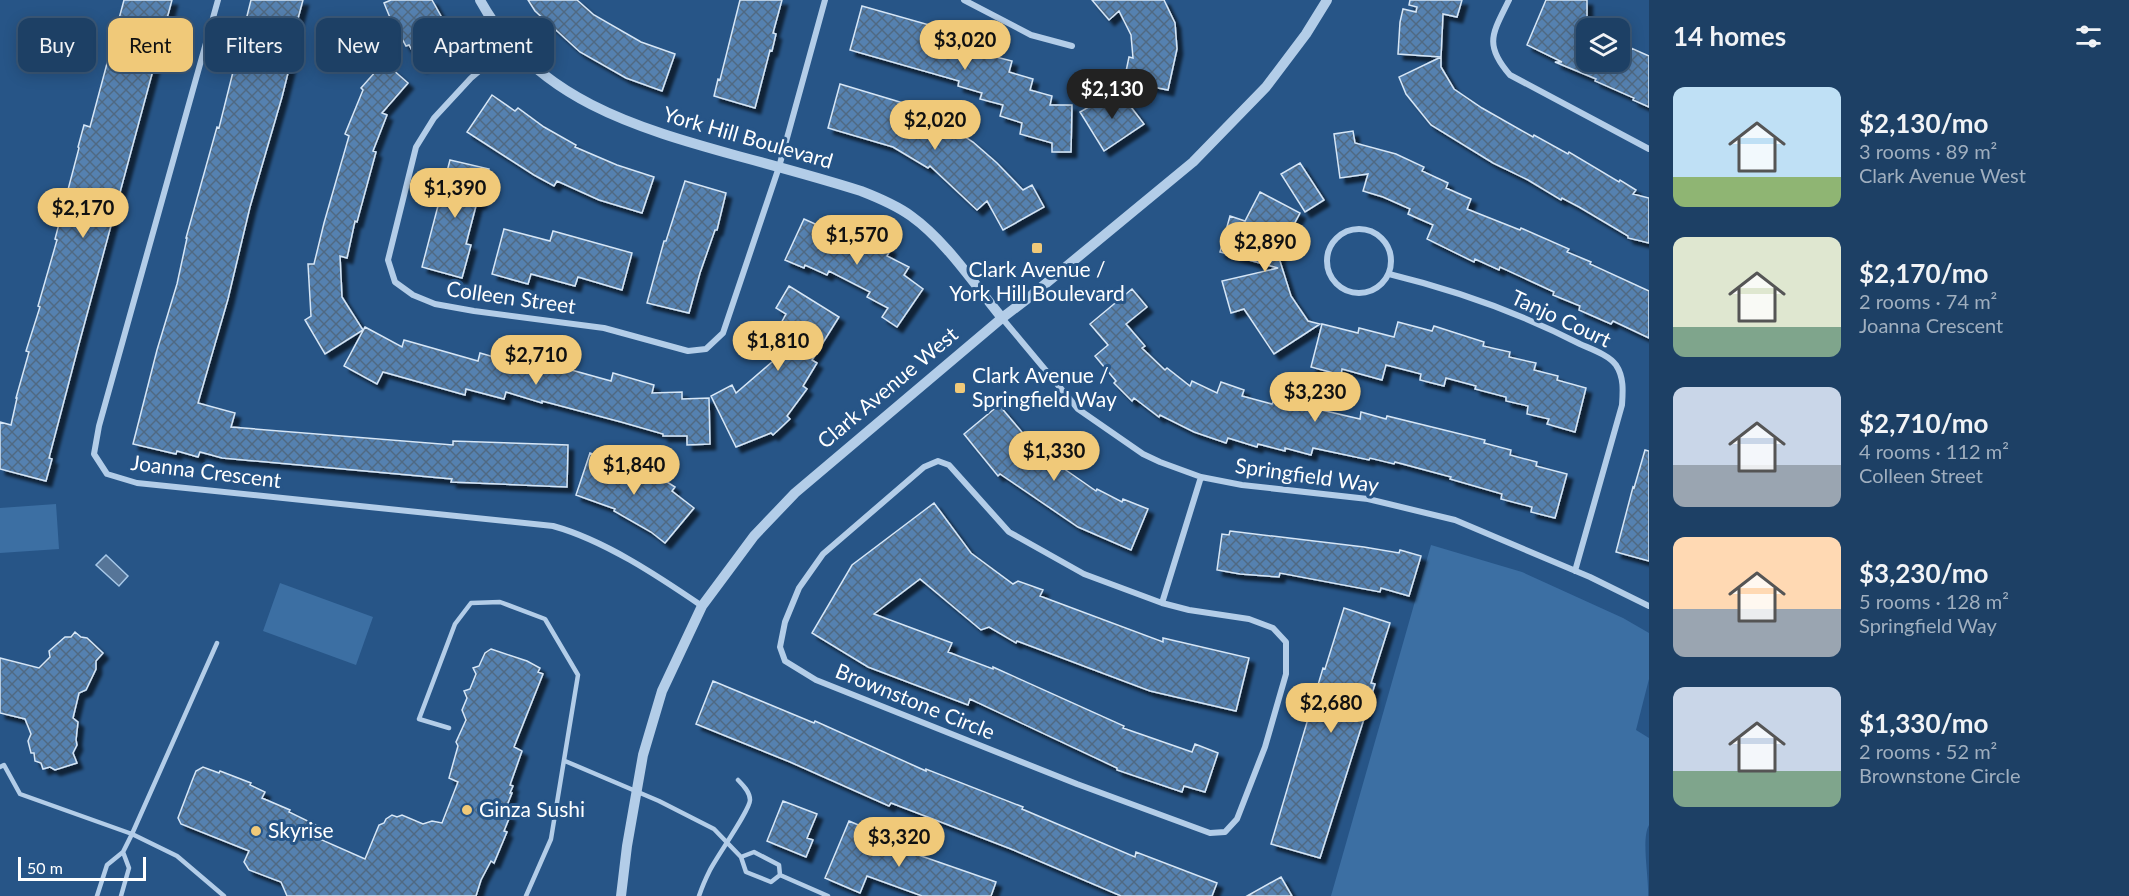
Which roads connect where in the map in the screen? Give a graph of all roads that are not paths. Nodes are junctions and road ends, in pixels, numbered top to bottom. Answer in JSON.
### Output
{"nodes":[{"id":1,"x":218,"y":0,"type":"edge"},
{"id":2,"x":480,"y":0,"type":"edge"},
{"id":3,"x":825,"y":0,"type":"edge"},
{"id":4,"x":963,"y":0,"type":"edge"},
{"id":5,"x":1327,"y":0,"type":"edge"},
{"id":6,"x":1509,"y":0,"type":"edge"},
{"id":7,"x":492,"y":18,"type":"edge"},
{"id":8,"x":1072,"y":46,"type":"dead end"},
{"id":9,"x":478,"y":72,"type":"edge"},
{"id":10,"x":540,"y":72,"type":"edge"},
{"id":11,"x":1649,"y":149,"type":"edge"},
{"id":12,"x":779,"y":167,"type":"junction"},
{"id":13,"x":1389,"y":274,"type":"junction"},
{"id":14,"x":1002,"y":318,"type":"junction"},
{"id":15,"x":1201,"y":477,"type":"junction"},
{"id":16,"x":1575,"y":570,"type":"junction"},
{"id":17,"x":1162,"y":603,"type":"junction"},
{"id":18,"x":702,"y":606,"type":"junction"},
{"id":19,"x":1649,"y":606,"type":"edge"},
{"id":20,"x":217,"y":642,"type":"dead end"},
{"id":21,"x":449,"y":728,"type":"dead end"},
{"id":22,"x":565,"y":761,"type":"junction"},
{"id":23,"x":0,"y":767,"type":"edge"},
{"id":24,"x":738,"y":780,"type":"dead end"},
{"id":25,"x":636,"y":792,"type":"junction"},
{"id":26,"x":132,"y":834,"type":"junction"},
{"id":27,"x":727,"y":842,"type":"junction"},
{"id":28,"x":123,"y":852,"type":"junction"},
{"id":29,"x":741,"y":857,"type":"junction"},
{"id":30,"x":780,"y":875,"type":"junction"},
{"id":31,"x":97,"y":896,"type":"edge"},
{"id":32,"x":121,"y":896,"type":"edge"},
{"id":33,"x":224,"y":896,"type":"edge"},
{"id":34,"x":526,"y":896,"type":"edge"},
{"id":35,"x":621,"y":896,"type":"edge"},
{"id":36,"x":699,"y":896,"type":"edge"},
{"id":37,"x":828,"y":896,"type":"edge"}],
"edges":[{"from":1,"to":18,"type":"street","name":"Joanna Crescent"},
{"from":2,"to":7,"type":"street","name":"York Hill Boulevard"},
{"from":3,"to":12,"type":"street","name":"Colleen Street"},
{"from":4,"to":8,"type":"street"},
{"from":5,"to":14,"type":"street","name":"Clark Avenue West"},
{"from":6,"to":11,"type":"street"},
{"from":9,"to":12,"type":"street","name":"Colleen Street"},
{"from":10,"to":12,"type":"street","name":"York Hill Boulevard"},
{"from":12,"to":14,"type":"street","name":"York Hill Boulevard"},
{"from":13,"to":13,"type":"street"},
{"from":13,"to":16,"type":"street","name":"Tanjo Court"},
{"from":14,"to":15,"type":"street","name":"Springfield Way"},
{"from":14,"to":18,"type":"street","name":"Clark Avenue West"},
{"from":15,"to":16,"type":"street","name":"Springfield Way"},
{"from":15,"to":17,"type":"street"},
{"from":16,"to":19,"type":"street","name":"Springfield Way"},
{"from":17,"to":17,"type":"street","name":"Brownstone Circle"},
{"from":18,"to":25,"type":"street","name":"Clark Avenue West"},
{"from":20,"to":26,"type":"lane"},
{"from":21,"to":22,"type":"lane"},
{"from":22,"to":25,"type":"lane"},
{"from":22,"to":34,"type":"lane"},
{"from":23,"to":26,"type":"lane"},
{"from":24,"to":27,"type":"lane"},
{"from":25,"to":27,"type":"lane"},
{"from":25,"to":35,"type":"street","name":"Clark Avenue West"},
{"from":26,"to":28,"type":"lane"},
{"from":26,"to":33,"type":"lane"},
{"from":27,"to":29,"type":"lane"},
{"from":27,"to":36,"type":"lane"},
{"from":28,"to":31,"type":"lane"},
{"from":28,"to":32,"type":"lane"},
{"from":29,"to":30,"type":"lane"},
{"from":29,"to":30,"type":"lane"},
{"from":30,"to":37,"type":"lane"}]}
